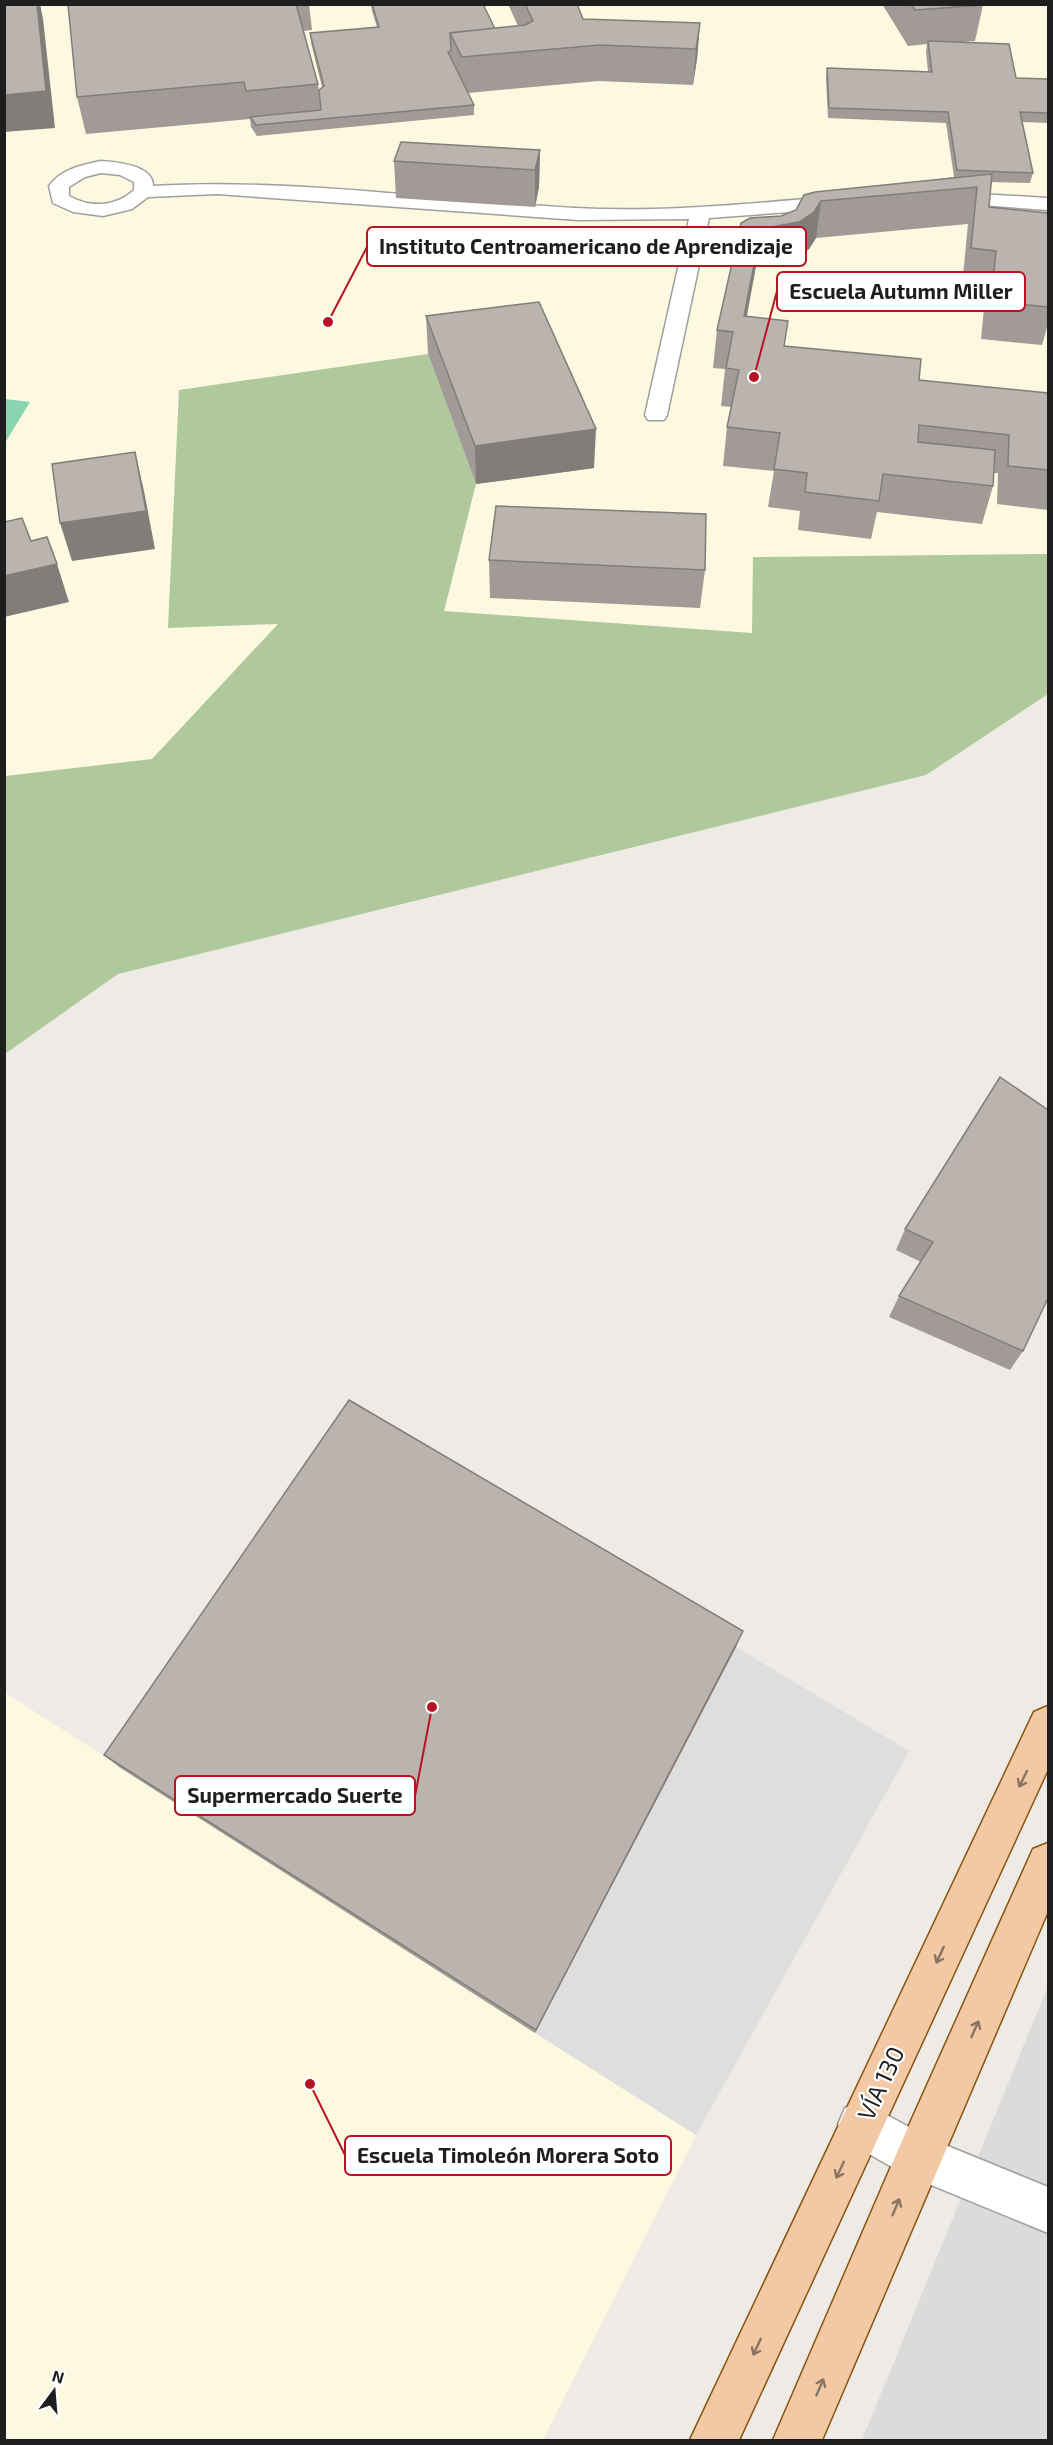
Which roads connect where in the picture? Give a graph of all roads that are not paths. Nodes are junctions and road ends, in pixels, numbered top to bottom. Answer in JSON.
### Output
{"nodes":[{"id":1,"x":143,"y":192,"type":"dead end"},
{"id":2,"x":930,"y":197,"type":"dead end"},
{"id":3,"x":862,"y":200,"type":"edge"},
{"id":4,"x":1048,"y":204,"type":"edge"},
{"id":5,"x":700,"y":213,"type":"junction"},
{"id":6,"x":656,"y":415,"type":"dead end"},
{"id":7,"x":1048,"y":1726,"type":"edge"},
{"id":8,"x":1048,"y":1864,"type":"edge"},
{"id":9,"x":861,"y":2124,"type":"junction"},
{"id":10,"x":918,"y":2157,"type":"junction"},
{"id":11,"x":1048,"y":2210,"type":"edge"},
{"id":12,"x":714,"y":2440,"type":"edge"},
{"id":13,"x":797,"y":2440,"type":"edge"}],
"edges":[{"from":1,"to":5,"type":"street"},
{"from":2,"to":4,"type":"street"},
{"from":3,"to":5,"type":"street"},
{"from":5,"to":6,"type":"street"},
{"from":7,"to":9,"type":"main road","name":"VÍA 130","one_way":true},
{"from":10,"to":8,"type":"main road","one_way":true},
{"from":9,"to":10,"type":"street"},
{"from":9,"to":12,"type":"main road","name":"VÍA 130","one_way":true},
{"from":10,"to":11,"type":"street"},
{"from":13,"to":10,"type":"main road","one_way":true}]}
